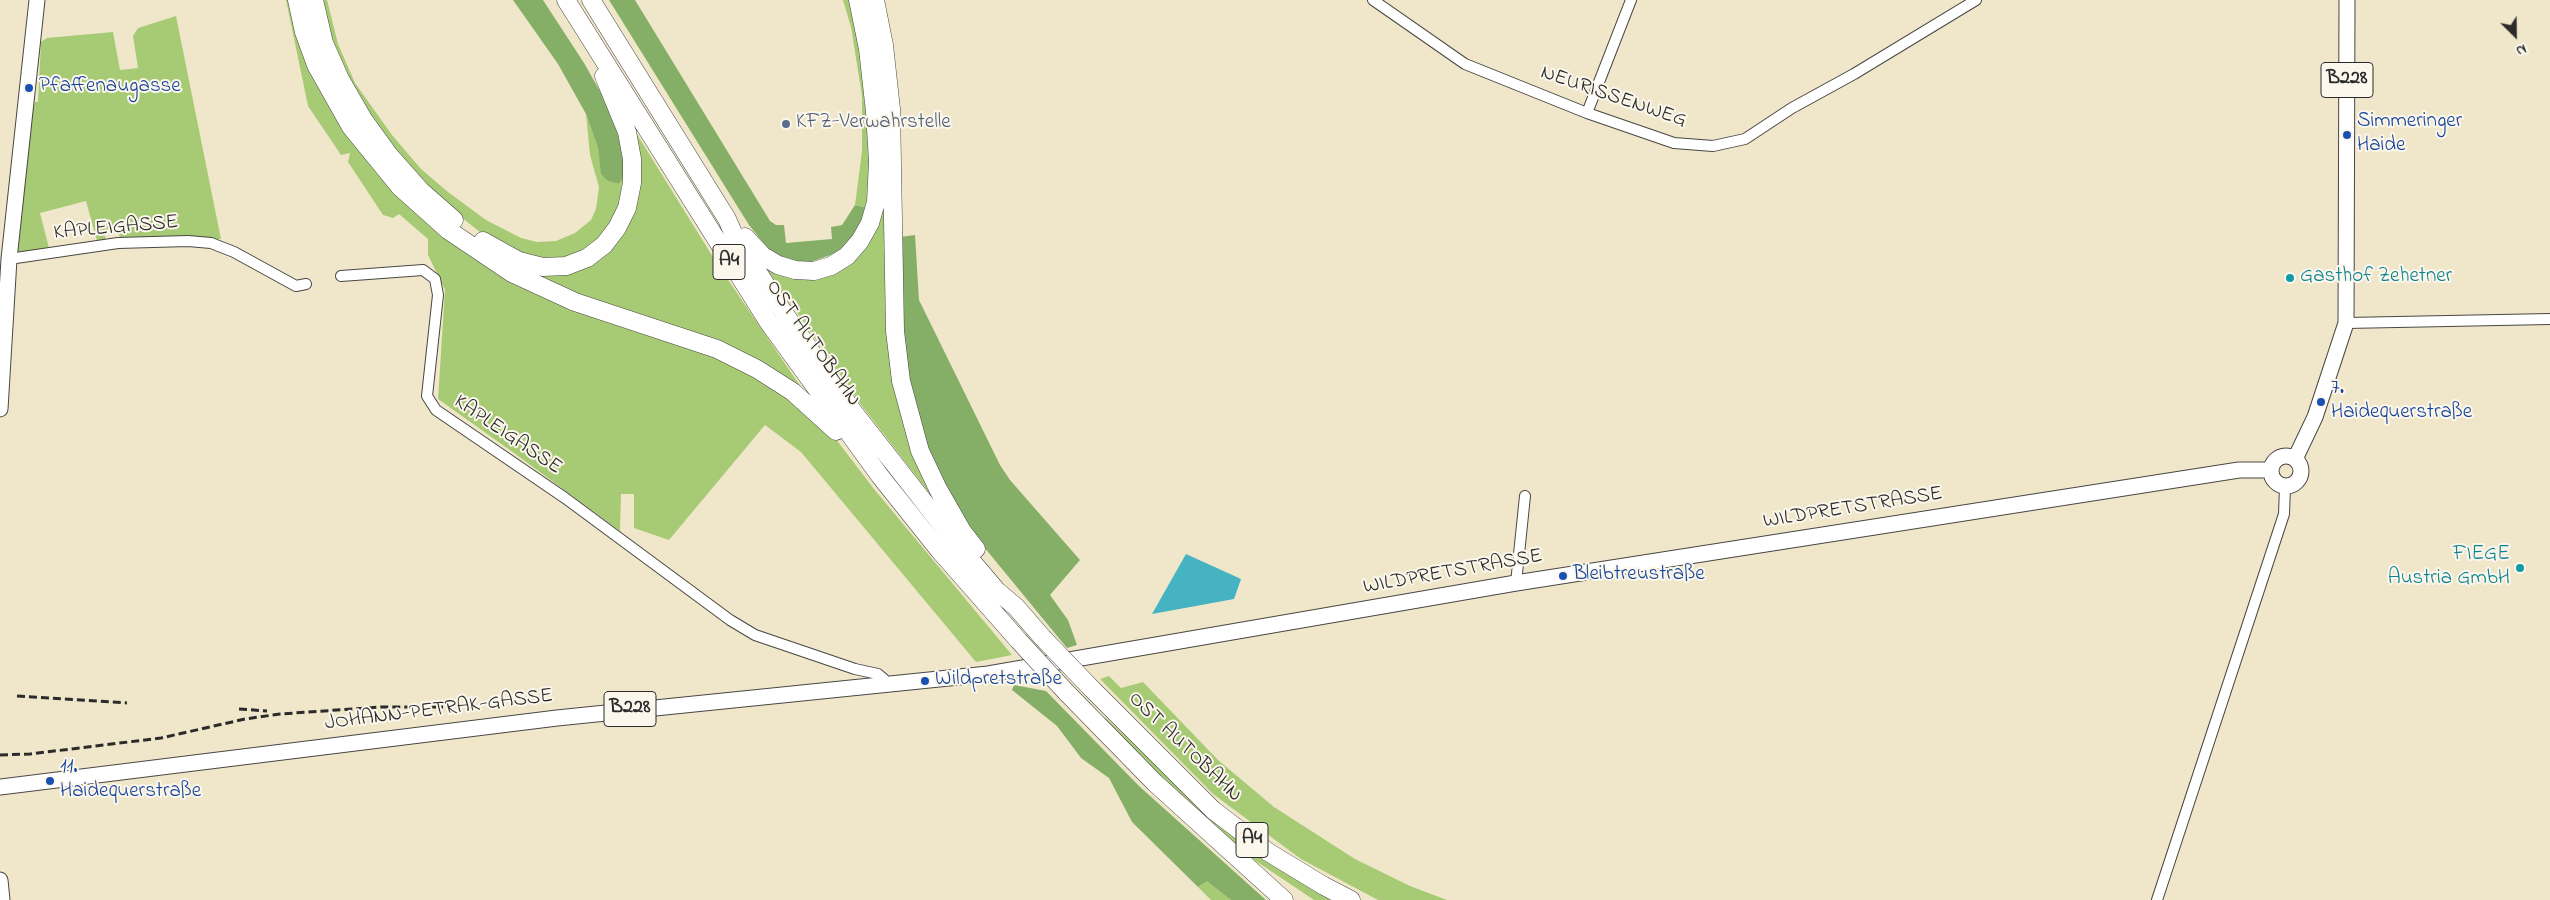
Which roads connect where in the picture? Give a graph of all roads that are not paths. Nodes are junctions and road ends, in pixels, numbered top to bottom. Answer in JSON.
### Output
{"nodes":[{"id":1,"x":37,"y":0,"type":"edge"},
{"id":2,"x":297,"y":0,"type":"edge"},
{"id":3,"x":314,"y":0,"type":"edge"},
{"id":4,"x":566,"y":0,"type":"edge"},
{"id":5,"x":591,"y":0,"type":"edge"},
{"id":6,"x":858,"y":0,"type":"edge"},
{"id":7,"x":875,"y":0,"type":"edge"},
{"id":8,"x":1373,"y":0,"type":"edge"},
{"id":9,"x":1394,"y":0,"type":"edge"},
{"id":10,"x":1631,"y":0,"type":"edge"},
{"id":11,"x":1976,"y":0,"type":"edge"},
{"id":12,"x":2347,"y":0,"type":"edge"},
{"id":13,"x":1388,"y":10,"type":"junction"},
{"id":14,"x":592,"y":38,"type":"junction"},
{"id":15,"x":1587,"y":113,"type":"junction"},
{"id":16,"x":727,"y":219,"type":"junction"},
{"id":17,"x":9,"y":259,"type":"junction"},
{"id":18,"x":341,"y":276,"type":"dead end"},
{"id":19,"x":306,"y":284,"type":"dead end"},
{"id":20,"x":2550,"y":319,"type":"edge"},
{"id":21,"x":2346,"y":323,"type":"junction"},
{"id":22,"x":0,"y":409,"type":"edge"},
{"id":23,"x":2295,"y":459,"type":"junction"},
{"id":24,"x":2271,"y":470,"type":"junction"},
{"id":25,"x":880,"y":476,"type":"junction"},
{"id":26,"x":2285,"y":487,"type":"junction"},
{"id":27,"x":1525,"y":496,"type":"dead end"},
{"id":28,"x":1516,"y":583,"type":"junction"},
{"id":29,"x":1016,"y":607,"type":"junction"},
{"id":30,"x":885,"y":686,"type":"junction"},
{"id":31,"x":0,"y":787,"type":"edge"},
{"id":32,"x":0,"y":880,"type":"edge"},
{"id":33,"x":2,"y":900,"type":"edge"},
{"id":34,"x":1284,"y":900,"type":"edge"},
{"id":35,"x":1350,"y":900,"type":"edge"},
{"id":36,"x":2157,"y":900,"type":"edge"}],
"edges":[{"from":1,"to":17,"type":"main road"},
{"from":2,"to":25,"type":"highway"},
{"from":3,"to":14,"type":"highway"},
{"from":4,"to":14,"type":"highway","name":"OST AUTOBAHN","number":"A4"},
{"from":5,"to":16,"type":"highway","name":"OST AUTOBAHN","number":"A4"},
{"from":6,"to":16,"type":"highway"},
{"from":7,"to":29,"type":"highway"},
{"from":8,"to":13,"type":"street","name":"NEURISSENWEG"},
{"from":9,"to":13,"type":"street"},
{"from":10,"to":15,"type":"street"},
{"from":11,"to":15,"type":"street","name":"NEURISSENWEG"},
{"from":12,"to":21,"type":"main road","number":"B228"},
{"from":13,"to":15,"type":"street","name":"NEURISSENWEG"},
{"from":14,"to":25,"type":"highway","name":"OST AUTOBAHN","number":"A4"},
{"from":16,"to":29,"type":"highway","name":"OST AUTOBAHN","number":"A4"},
{"from":17,"to":19,"type":"street","name":"KAPLEIGASSE"},
{"from":17,"to":22,"type":"main road"},
{"from":18,"to":30,"type":"street","name":"KAPLEIGASSE"},
{"from":20,"to":21,"type":"street"},
{"from":21,"to":23,"type":"main road","number":"B228"},
{"from":23,"to":24,"type":"main road"},
{"from":23,"to":26,"type":"main road"},
{"from":24,"to":26,"type":"main road"},
{"from":24,"to":28,"type":"main road","name":"WILDPRETSTRASSE"},
{"from":25,"to":34,"type":"highway","name":"OST AUTOBAHN","number":"A4","bridge":true},
{"from":26,"to":36,"type":"street"},
{"from":27,"to":28,"type":"street"},
{"from":28,"to":30,"type":"main road","name":"WILDPRETSTRASSE"},
{"from":29,"to":35,"type":"highway","name":"OST AUTOBAHN","number":"A4","bridge":true},
{"from":30,"to":31,"type":"main road","name":"JOHANN-PETRAK-GASSE","number":"B228"},
{"from":32,"to":33,"type":"main road"}]}
